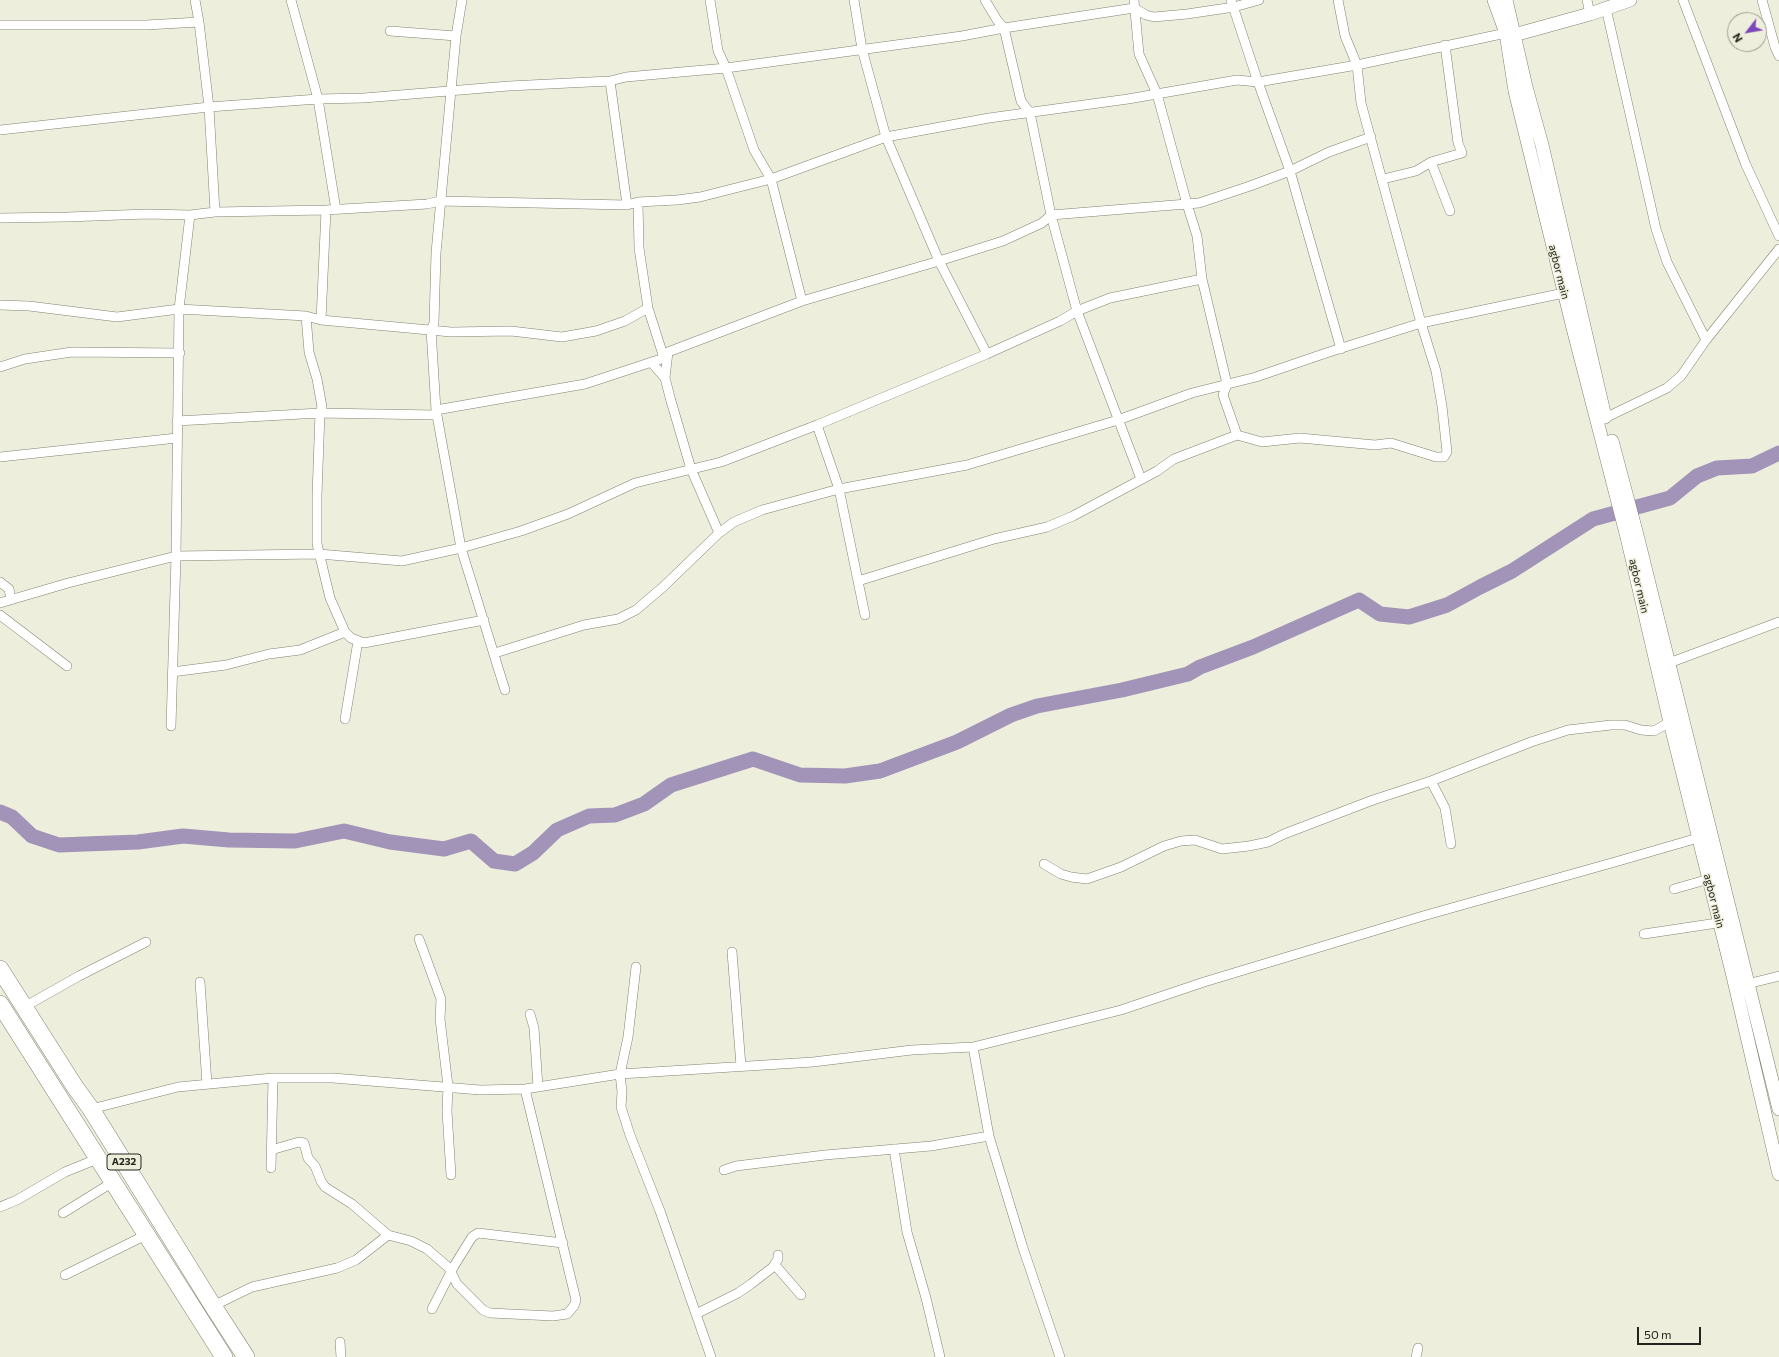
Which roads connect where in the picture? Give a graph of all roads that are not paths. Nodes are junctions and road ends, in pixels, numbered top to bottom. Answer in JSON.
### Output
{"nodes":[{"id":1,"x":195,"y":0,"type":"edge"},
{"id":2,"x":291,"y":0,"type":"edge"},
{"id":3,"x":462,"y":0,"type":"edge"},
{"id":4,"x":710,"y":0,"type":"edge"},
{"id":5,"x":854,"y":0,"type":"edge"},
{"id":6,"x":985,"y":0,"type":"edge"},
{"id":7,"x":1259,"y":0,"type":"edge"},
{"id":8,"x":1338,"y":0,"type":"edge"},
{"id":9,"x":1494,"y":0,"type":"edge"},
{"id":10,"x":1506,"y":0,"type":"edge"},
{"id":11,"x":1587,"y":0,"type":"edge"},
{"id":12,"x":1630,"y":0,"type":"edge"},
{"id":13,"x":1683,"y":0,"type":"edge"},
{"id":14,"x":1762,"y":0,"type":"edge"},
{"id":15,"x":1134,"y":4,"type":"edge"},
{"id":16,"x":1232,"y":4,"type":"edge"},
{"id":17,"x":1606,"y":8,"type":"junction"},
{"id":18,"x":1590,"y":14,"type":"junction"},
{"id":19,"x":199,"y":22,"type":"junction"},
{"id":20,"x":0,"y":25,"type":"edge"},
{"id":21,"x":1004,"y":28,"type":"junction"},
{"id":22,"x":390,"y":31,"type":"dead end"},
{"id":23,"x":1510,"y":34,"type":"junction"},
{"id":24,"x":456,"y":36,"type":"junction"},
{"id":25,"x":1445,"y":45,"type":"junction"},
{"id":26,"x":862,"y":49,"type":"junction"},
{"id":27,"x":1779,"y":56,"type":"edge"},
{"id":28,"x":1357,"y":65,"type":"junction"},
{"id":29,"x":726,"y":68,"type":"junction"},
{"id":30,"x":610,"y":81,"type":"junction"},
{"id":31,"x":1258,"y":82,"type":"junction"},
{"id":32,"x":452,"y":91,"type":"junction"},
{"id":33,"x":1157,"y":94,"type":"junction"},
{"id":34,"x":318,"y":99,"type":"junction"},
{"id":35,"x":209,"y":107,"type":"junction"},
{"id":36,"x":1030,"y":113,"type":"junction"},
{"id":37,"x":0,"y":130,"type":"edge"},
{"id":38,"x":886,"y":137,"type":"junction"},
{"id":39,"x":1371,"y":137,"type":"junction"},
{"id":40,"x":1431,"y":162,"type":"junction"},
{"id":41,"x":1290,"y":171,"type":"junction"},
{"id":42,"x":771,"y":179,"type":"junction"},
{"id":43,"x":1383,"y":180,"type":"junction"},
{"id":44,"x":440,"y":201,"type":"junction"},
{"id":45,"x":638,"y":202,"type":"junction"},
{"id":46,"x":1187,"y":204,"type":"junction"},
{"id":47,"x":626,"y":205,"type":"junction"},
{"id":48,"x":326,"y":210,"type":"junction"},
{"id":49,"x":336,"y":210,"type":"junction"},
{"id":50,"x":1450,"y":211,"type":"dead end"},
{"id":51,"x":215,"y":212,"type":"junction"},
{"id":52,"x":190,"y":215,"type":"junction"},
{"id":53,"x":1051,"y":215,"type":"junction"},
{"id":54,"x":0,"y":218,"type":"edge"},
{"id":55,"x":1779,"y":236,"type":"edge"},
{"id":56,"x":1779,"y":248,"type":"edge"},
{"id":57,"x":939,"y":262,"type":"junction"},
{"id":58,"x":1202,"y":279,"type":"junction"},
{"id":59,"x":1564,"y":292,"type":"junction"},
{"id":60,"x":802,"y":301,"type":"junction"},
{"id":61,"x":0,"y":305,"type":"edge"},
{"id":62,"x":648,"y":308,"type":"junction"},
{"id":63,"x":179,"y":309,"type":"junction"},
{"id":64,"x":1077,"y":311,"type":"junction"},
{"id":65,"x":306,"y":316,"type":"junction"},
{"id":66,"x":321,"y":320,"type":"junction"},
{"id":67,"x":1421,"y":323,"type":"junction"},
{"id":68,"x":1579,"y":327,"type":"junction"},
{"id":69,"x":431,"y":330,"type":"junction"},
{"id":70,"x":1706,"y":340,"type":"junction"},
{"id":71,"x":1340,"y":348,"type":"junction"},
{"id":72,"x":180,"y":353,"type":"junction"},
{"id":73,"x":987,"y":354,"type":"junction"},
{"id":74,"x":666,"y":355,"type":"junction"},
{"id":75,"x":651,"y":362,"type":"junction"},
{"id":76,"x":0,"y":366,"type":"edge"},
{"id":77,"x":665,"y":378,"type":"junction"},
{"id":78,"x":1227,"y":384,"type":"junction"},
{"id":79,"x":436,"y":412,"type":"junction"},
{"id":80,"x":320,"y":413,"type":"junction"},
{"id":81,"x":1605,"y":418,"type":"junction"},
{"id":82,"x":1118,"y":420,"type":"junction"},
{"id":83,"x":177,"y":421,"type":"junction"},
{"id":84,"x":817,"y":425,"type":"junction"},
{"id":85,"x":1237,"y":436,"type":"junction"},
{"id":86,"x":177,"y":438,"type":"junction"},
{"id":87,"x":0,"y":457,"type":"edge"},
{"id":88,"x":691,"y":469,"type":"junction"},
{"id":89,"x":1141,"y":479,"type":"junction"},
{"id":90,"x":839,"y":489,"type":"junction"},
{"id":91,"x":1624,"y":501,"type":"junction"},
{"id":92,"x":719,"y":533,"type":"junction"},
{"id":93,"x":1632,"y":536,"type":"junction"},
{"id":94,"x":461,"y":548,"type":"junction"},
{"id":95,"x":319,"y":554,"type":"junction"},
{"id":96,"x":176,"y":556,"type":"junction"},
{"id":97,"x":0,"y":582,"type":"edge"},
{"id":98,"x":858,"y":582,"type":"junction"},
{"id":99,"x":11,"y":599,"type":"junction"},
{"id":100,"x":0,"y":603,"type":"edge"},
{"id":101,"x":0,"y":615,"type":"edge"},
{"id":102,"x":865,"y":615,"type":"dead end"},
{"id":103,"x":484,"y":620,"type":"junction"},
{"id":104,"x":1779,"y":622,"type":"edge"},
{"id":105,"x":345,"y":632,"type":"junction"},
{"id":106,"x":358,"y":641,"type":"junction"},
{"id":107,"x":495,"y":653,"type":"junction"},
{"id":108,"x":1669,"y":663,"type":"junction"},
{"id":109,"x":67,"y":666,"type":"dead end"},
{"id":110,"x":172,"y":672,"type":"junction"},
{"id":111,"x":505,"y":690,"type":"dead end"},
{"id":112,"x":345,"y":719,"type":"dead end"},
{"id":113,"x":1670,"y":722,"type":"junction"},
{"id":114,"x":171,"y":726,"type":"dead end"},
{"id":115,"x":1431,"y":781,"type":"junction"},
{"id":116,"x":1698,"y":838,"type":"junction"},
{"id":117,"x":1451,"y":844,"type":"dead end"},
{"id":118,"x":1044,"y":864,"type":"dead end"},
{"id":119,"x":1709,"y":879,"type":"junction"},
{"id":120,"x":1674,"y":889,"type":"dead end"},
{"id":121,"x":1733,"y":920,"type":"junction"},
{"id":122,"x":1720,"y":923,"type":"junction"},
{"id":123,"x":1644,"y":934,"type":"dead end"},
{"id":124,"x":419,"y":939,"type":"dead end"},
{"id":125,"x":146,"y":942,"type":"dead end"},
{"id":126,"x":732,"y":952,"type":"dead end"},
{"id":127,"x":636,"y":967,"type":"dead end"},
{"id":128,"x":0,"y":969,"type":"edge"},
{"id":129,"x":1779,"y":976,"type":"edge"},
{"id":130,"x":200,"y":982,"type":"dead end"},
{"id":131,"x":1747,"y":984,"type":"junction"},
{"id":132,"x":0,"y":1004,"type":"edge"},
{"id":133,"x":24,"y":1007,"type":"junction"},
{"id":134,"x":530,"y":1014,"type":"dead end"},
{"id":135,"x":47,"y":1043,"type":"junction"},
{"id":136,"x":973,"y":1047,"type":"junction"},
{"id":137,"x":31,"y":1052,"type":"junction"},
{"id":138,"x":741,"y":1066,"type":"junction"},
{"id":139,"x":620,"y":1074,"type":"junction"},
{"id":140,"x":273,"y":1078,"type":"junction"},
{"id":141,"x":208,"y":1084,"type":"junction"},
{"id":142,"x":448,"y":1086,"type":"junction"},
{"id":143,"x":538,"y":1087,"type":"junction"},
{"id":144,"x":525,"y":1089,"type":"junction"},
{"id":145,"x":91,"y":1109,"type":"junction"},
{"id":146,"x":1779,"y":1109,"type":"edge"},
{"id":147,"x":989,"y":1136,"type":"junction"},
{"id":148,"x":894,"y":1149,"type":"junction"},
{"id":149,"x":271,"y":1150,"type":"junction"},
{"id":150,"x":97,"y":1159,"type":"junction"},
{"id":151,"x":271,"y":1168,"type":"dead end"},
{"id":152,"x":724,"y":1170,"type":"dead end"},
{"id":153,"x":1779,"y":1174,"type":"edge"},
{"id":154,"x":451,"y":1175,"type":"dead end"},
{"id":155,"x":114,"y":1182,"type":"junction"},
{"id":156,"x":0,"y":1207,"type":"edge"},
{"id":157,"x":63,"y":1213,"type":"dead end"},
{"id":158,"x":146,"y":1235,"type":"junction"},
{"id":159,"x":388,"y":1235,"type":"junction"},
{"id":160,"x":563,"y":1243,"type":"junction"},
{"id":161,"x":778,"y":1255,"type":"dead end"},
{"id":162,"x":775,"y":1265,"type":"junction"},
{"id":163,"x":452,"y":1272,"type":"junction"},
{"id":164,"x":65,"y":1275,"type":"dead end"},
{"id":165,"x":801,"y":1295,"type":"dead end"},
{"id":166,"x":213,"y":1306,"type":"junction"},
{"id":167,"x":432,"y":1309,"type":"dead end"},
{"id":168,"x":696,"y":1314,"type":"junction"},
{"id":169,"x":340,"y":1342,"type":"dead end"},
{"id":170,"x":224,"y":1357,"type":"edge"},
{"id":171,"x":246,"y":1357,"type":"edge"},
{"id":172,"x":341,"y":1357,"type":"edge"},
{"id":173,"x":710,"y":1357,"type":"edge"},
{"id":174,"x":940,"y":1357,"type":"edge"},
{"id":175,"x":1060,"y":1357,"type":"edge"}],
"edges":[{"from":1,"to":19,"type":"street"},
{"from":2,"to":34,"type":"street"},
{"from":3,"to":24,"type":"street"},
{"from":4,"to":29,"type":"street"},
{"from":5,"to":26,"type":"street"},
{"from":6,"to":21,"type":"street"},
{"from":7,"to":16,"type":"street"},
{"from":8,"to":28,"type":"street"},
{"from":9,"to":23,"type":"main road","name":"agbor main"},
{"from":10,"to":23,"type":"main road","name":"agbor main"},
{"from":11,"to":18,"type":"street"},
{"from":12,"to":17,"type":"main road"},
{"from":13,"to":55,"type":"street"},
{"from":14,"to":27,"type":"street"},
{"from":15,"to":16,"type":"street"},
{"from":15,"to":21,"type":"street"},
{"from":15,"to":33,"type":"street"},
{"from":16,"to":31,"type":"street"},
{"from":17,"to":18,"type":"main road"},
{"from":17,"to":70,"type":"street"},
{"from":18,"to":23,"type":"main road"},
{"from":19,"to":20,"type":"street"},
{"from":19,"to":35,"type":"street"},
{"from":21,"to":26,"type":"street"},
{"from":21,"to":36,"type":"street"},
{"from":22,"to":24,"type":"street"},
{"from":23,"to":25,"type":"street"},
{"from":23,"to":59,"type":"main road","name":"agbor main"},
{"from":23,"to":68,"type":"main road","name":"agbor main"},
{"from":24,"to":32,"type":"street"},
{"from":25,"to":28,"type":"street"},
{"from":25,"to":40,"type":"street"},
{"from":26,"to":29,"type":"street"},
{"from":26,"to":38,"type":"street"},
{"from":28,"to":31,"type":"street"},
{"from":28,"to":39,"type":"street"},
{"from":29,"to":30,"type":"street"},
{"from":29,"to":42,"type":"street"},
{"from":30,"to":32,"type":"street"},
{"from":30,"to":47,"type":"street"},
{"from":31,"to":33,"type":"street"},
{"from":31,"to":41,"type":"street"},
{"from":32,"to":34,"type":"street"},
{"from":32,"to":44,"type":"street"},
{"from":33,"to":36,"type":"street"},
{"from":33,"to":46,"type":"street"},
{"from":34,"to":35,"type":"street"},
{"from":34,"to":49,"type":"street"},
{"from":35,"to":37,"type":"street"},
{"from":35,"to":51,"type":"street"},
{"from":36,"to":38,"type":"street"},
{"from":36,"to":53,"type":"street"},
{"from":38,"to":42,"type":"street"},
{"from":38,"to":57,"type":"street"},
{"from":39,"to":41,"type":"street"},
{"from":39,"to":43,"type":"street"},
{"from":40,"to":43,"type":"street"},
{"from":40,"to":50,"type":"street"},
{"from":41,"to":46,"type":"street"},
{"from":41,"to":71,"type":"street"},
{"from":42,"to":45,"type":"street"},
{"from":42,"to":60,"type":"street"},
{"from":43,"to":67,"type":"street"},
{"from":44,"to":47,"type":"street"},
{"from":44,"to":49,"type":"street"},
{"from":44,"to":69,"type":"street"},
{"from":45,"to":47,"type":"street"},
{"from":45,"to":62,"type":"street"},
{"from":46,"to":53,"type":"street"},
{"from":46,"to":58,"type":"street"},
{"from":48,"to":49,"type":"street"},
{"from":48,"to":51,"type":"street"},
{"from":48,"to":66,"type":"street"},
{"from":51,"to":52,"type":"street"},
{"from":52,"to":54,"type":"street"},
{"from":52,"to":63,"type":"street"},
{"from":53,"to":57,"type":"street"},
{"from":53,"to":64,"type":"street"},
{"from":56,"to":70,"type":"street"},
{"from":57,"to":60,"type":"street"},
{"from":57,"to":73,"type":"street"},
{"from":58,"to":64,"type":"street"},
{"from":58,"to":78,"type":"street"},
{"from":59,"to":67,"type":"street"},
{"from":59,"to":68,"type":"main road","name":"agbor main"},
{"from":60,"to":74,"type":"street"},
{"from":61,"to":63,"type":"street"},
{"from":62,"to":69,"type":"street"},
{"from":62,"to":74,"type":"street"},
{"from":63,"to":65,"type":"street"},
{"from":63,"to":72,"type":"street"},
{"from":64,"to":73,"type":"street"},
{"from":64,"to":82,"type":"street"},
{"from":65,"to":66,"type":"street"},
{"from":65,"to":80,"type":"street"},
{"from":66,"to":69,"type":"street"},
{"from":67,"to":71,"type":"street"},
{"from":67,"to":85,"type":"street"},
{"from":68,"to":81,"type":"main road","name":"agbor main"},
{"from":68,"to":91,"type":"main road","name":"agbor main"},
{"from":69,"to":79,"type":"street"},
{"from":70,"to":81,"type":"street"},
{"from":71,"to":78,"type":"street"},
{"from":72,"to":76,"type":"street"},
{"from":72,"to":83,"type":"street"},
{"from":73,"to":84,"type":"street"},
{"from":74,"to":75,"type":"street"},
{"from":74,"to":77,"type":"street"},
{"from":75,"to":77,"type":"street"},
{"from":75,"to":79,"type":"street"},
{"from":77,"to":88,"type":"street"},
{"from":78,"to":82,"type":"street"},
{"from":78,"to":85,"type":"street"},
{"from":79,"to":80,"type":"street"},
{"from":79,"to":94,"type":"street"},
{"from":80,"to":83,"type":"street"},
{"from":80,"to":95,"type":"street"},
{"from":81,"to":91,"type":"main road","name":"agbor main"},
{"from":82,"to":89,"type":"street"},
{"from":82,"to":90,"type":"street"},
{"from":83,"to":86,"type":"street"},
{"from":84,"to":88,"type":"street"},
{"from":84,"to":90,"type":"street"},
{"from":85,"to":89,"type":"street"},
{"from":86,"to":87,"type":"street"},
{"from":86,"to":96,"type":"street"},
{"from":88,"to":92,"type":"street"},
{"from":88,"to":94,"type":"street"},
{"from":89,"to":98,"type":"street"},
{"from":90,"to":92,"type":"street"},
{"from":90,"to":98,"type":"street"},
{"from":91,"to":93,"type":"main road","name":"agbor main"},
{"from":92,"to":107,"type":"street"},
{"from":93,"to":108,"type":"main road","name":"agbor main"},
{"from":93,"to":113,"type":"main road","name":"agbor main"},
{"from":94,"to":95,"type":"street"},
{"from":94,"to":103,"type":"street"},
{"from":95,"to":96,"type":"street"},
{"from":95,"to":105,"type":"street"},
{"from":96,"to":99,"type":"street"},
{"from":96,"to":110,"type":"street"},
{"from":97,"to":99,"type":"street"},
{"from":98,"to":102,"type":"street"},
{"from":99,"to":100,"type":"street"},
{"from":101,"to":109,"type":"street"},
{"from":103,"to":106,"type":"street"},
{"from":103,"to":107,"type":"street"},
{"from":104,"to":108,"type":"street"},
{"from":105,"to":106,"type":"street"},
{"from":105,"to":110,"type":"street"},
{"from":106,"to":112,"type":"street"},
{"from":107,"to":111,"type":"street"},
{"from":108,"to":121,"type":"main road","name":"agbor main"},
{"from":110,"to":114,"type":"street"},
{"from":113,"to":115,"type":"street"},
{"from":113,"to":116,"type":"main road","name":"agbor main"},
{"from":115,"to":117,"type":"street"},
{"from":115,"to":118,"type":"street"},
{"from":116,"to":119,"type":"main road","name":"agbor main"},
{"from":116,"to":136,"type":"street"},
{"from":119,"to":120,"type":"street"},
{"from":119,"to":122,"type":"main road","name":"agbor main"},
{"from":121,"to":122,"type":"street"},
{"from":121,"to":131,"type":"main road","name":"agbor main"},
{"from":122,"to":123,"type":"street"},
{"from":122,"to":153,"type":"main road","name":"agbor main"},
{"from":124,"to":142,"type":"street"},
{"from":125,"to":133,"type":"street"},
{"from":126,"to":138,"type":"street"},
{"from":127,"to":139,"type":"street"},
{"from":128,"to":133,"type":"highway","number":"A232"},
{"from":129,"to":131,"type":"street"},
{"from":130,"to":141,"type":"street"},
{"from":131,"to":146,"type":"main road","name":"agbor main"},
{"from":132,"to":137,"type":"highway","number":"A232"},
{"from":133,"to":135,"type":"highway","number":"A232"},
{"from":134,"to":143,"type":"street"},
{"from":135,"to":137,"type":"highway"},
{"from":135,"to":145,"type":"highway","number":"A232"},
{"from":136,"to":138,"type":"street"},
{"from":136,"to":147,"type":"street"},
{"from":137,"to":150,"type":"highway","number":"A232"},
{"from":138,"to":139,"type":"street"},
{"from":139,"to":143,"type":"street"},
{"from":139,"to":168,"type":"street"},
{"from":140,"to":141,"type":"street"},
{"from":140,"to":142,"type":"street"},
{"from":140,"to":149,"type":"street"},
{"from":141,"to":145,"type":"street"},
{"from":142,"to":144,"type":"street"},
{"from":142,"to":154,"type":"street"},
{"from":143,"to":144,"type":"street"},
{"from":144,"to":160,"type":"street"},
{"from":145,"to":166,"type":"highway","number":"A232"},
{"from":147,"to":148,"type":"street"},
{"from":147,"to":175,"type":"street"},
{"from":148,"to":152,"type":"street"},
{"from":148,"to":174,"type":"street"},
{"from":149,"to":151,"type":"street"},
{"from":149,"to":159,"type":"street"},
{"from":150,"to":155,"type":"highway","number":"A232"},
{"from":150,"to":156,"type":"street"},
{"from":155,"to":157,"type":"street"},
{"from":155,"to":158,"type":"highway","number":"A232"},
{"from":158,"to":164,"type":"street"},
{"from":158,"to":170,"type":"highway","number":"A232"},
{"from":159,"to":163,"type":"street"},
{"from":159,"to":166,"type":"street"},
{"from":160,"to":163,"type":"street"},
{"from":160,"to":163,"type":"street"},
{"from":161,"to":162,"type":"street"},
{"from":162,"to":165,"type":"street"},
{"from":162,"to":168,"type":"street"},
{"from":163,"to":167,"type":"street"},
{"from":166,"to":171,"type":"highway","number":"A232"},
{"from":168,"to":173,"type":"street"},
{"from":169,"to":172,"type":"street"}]}
